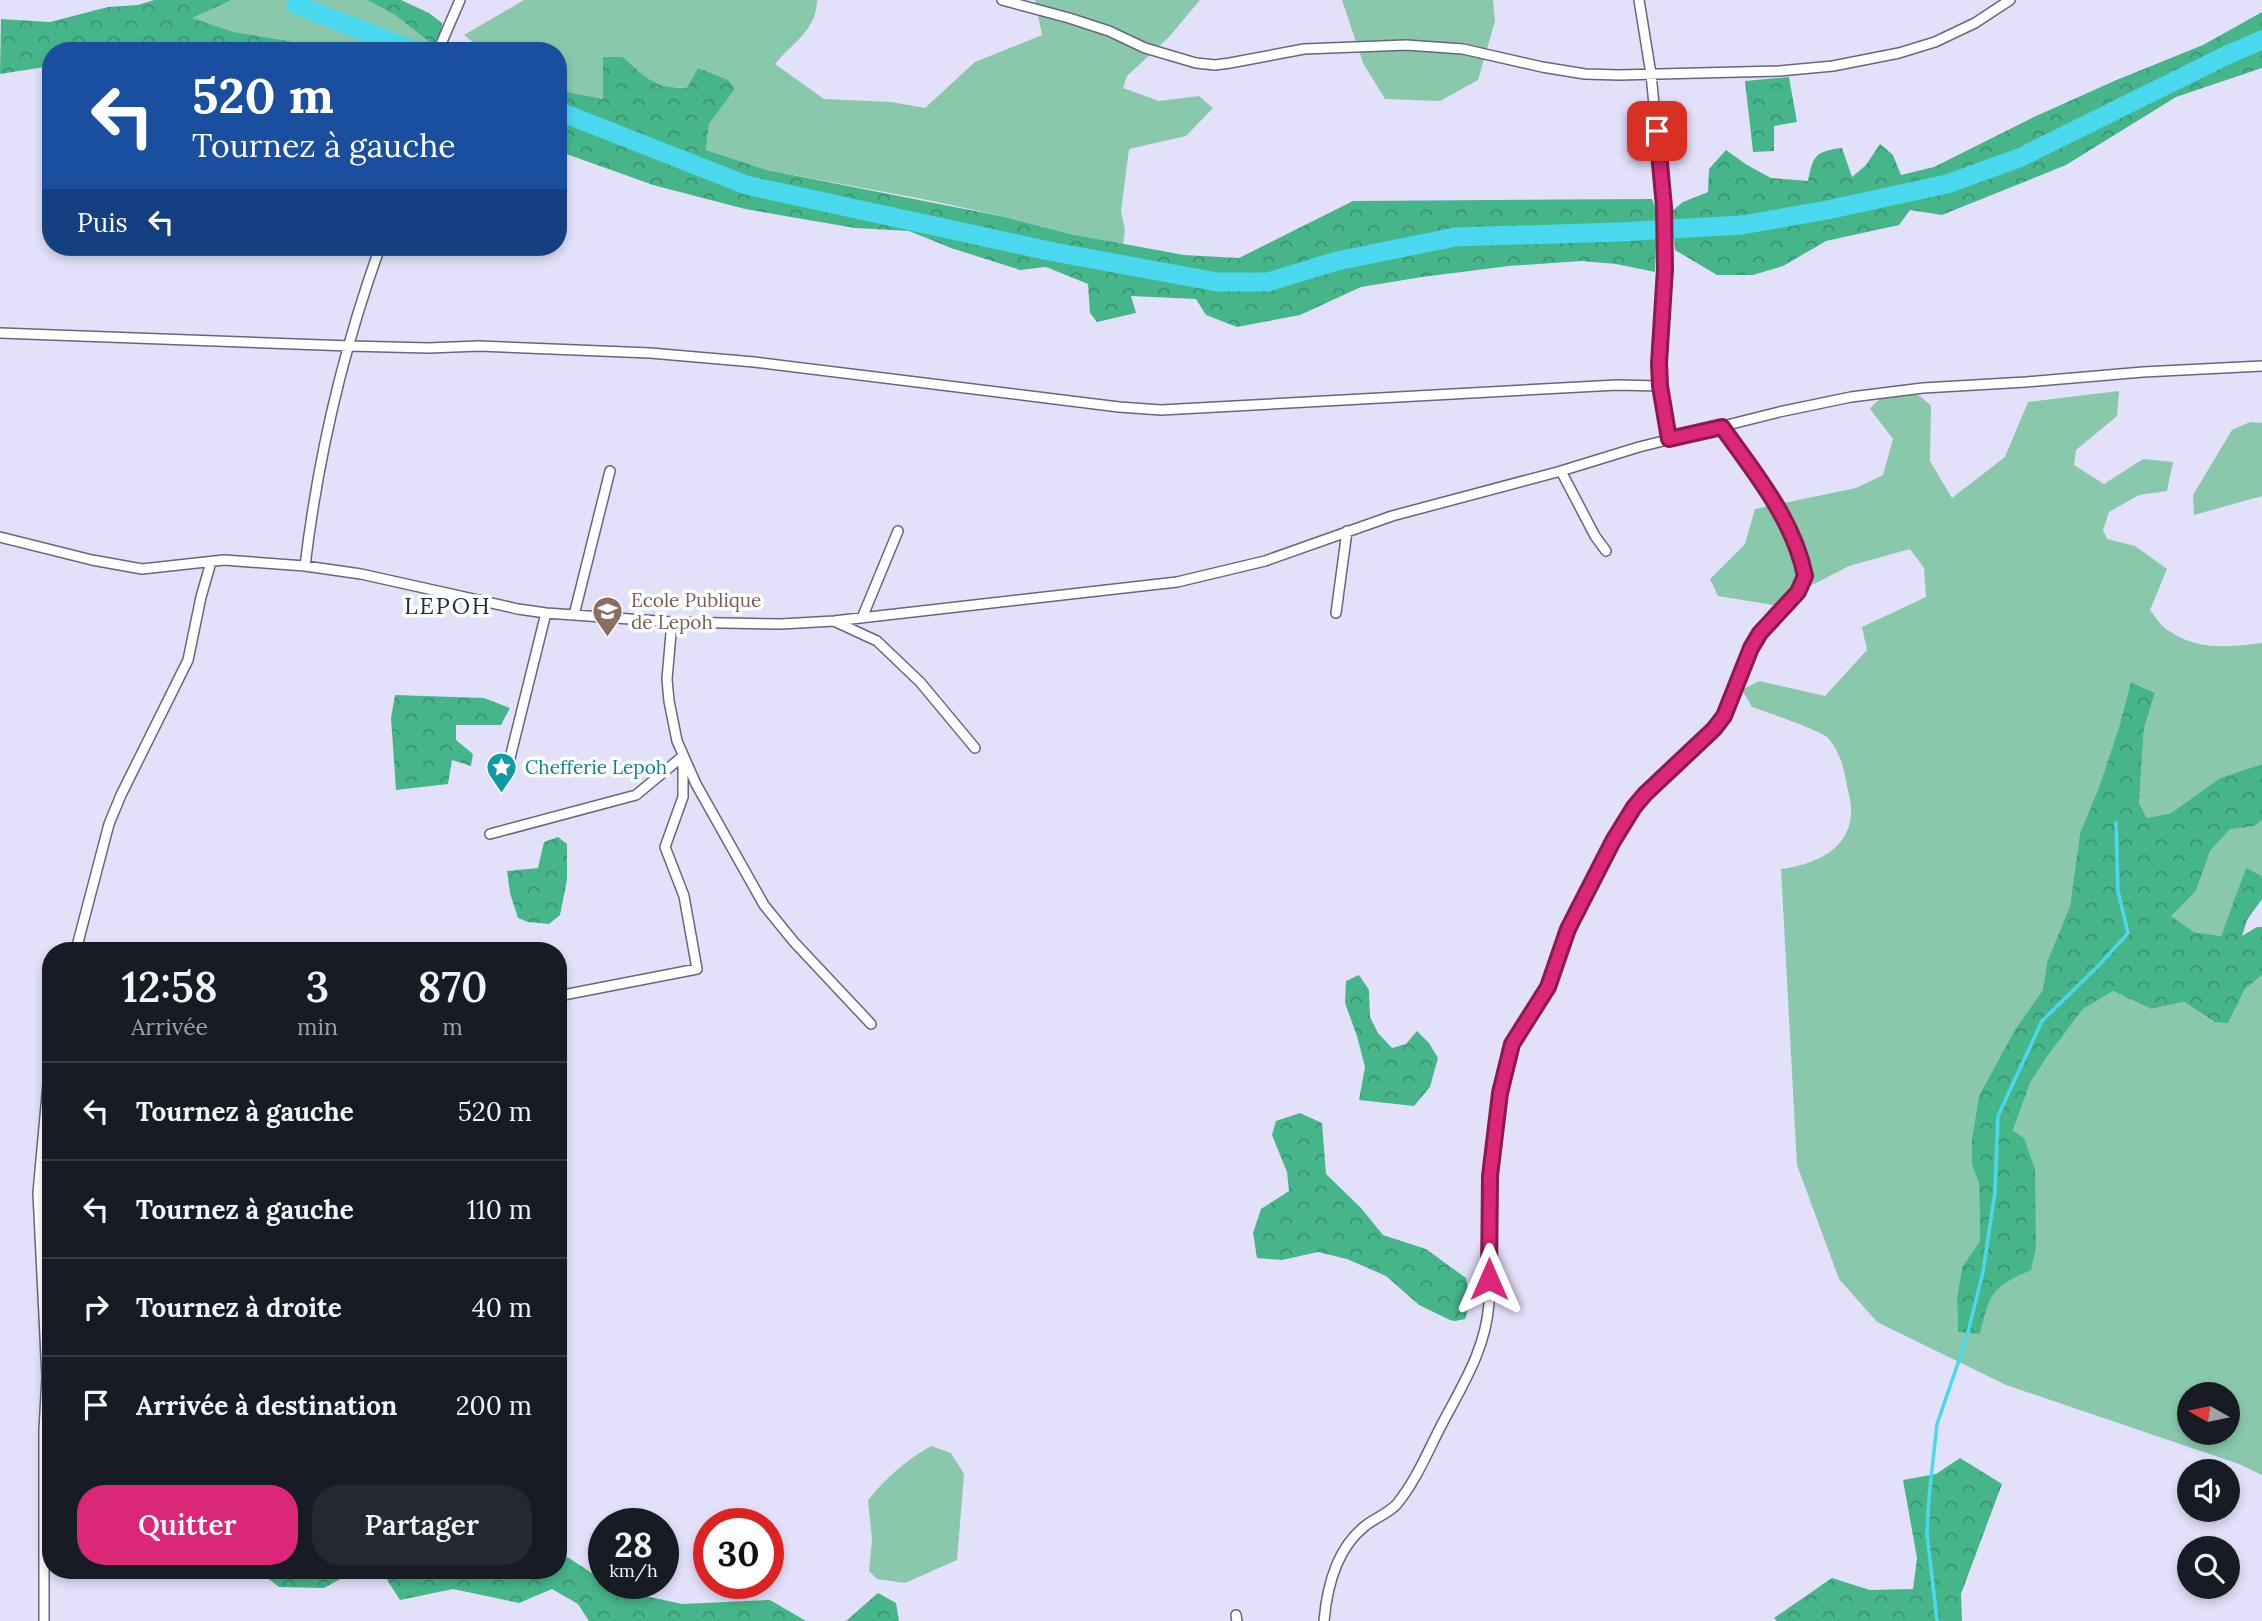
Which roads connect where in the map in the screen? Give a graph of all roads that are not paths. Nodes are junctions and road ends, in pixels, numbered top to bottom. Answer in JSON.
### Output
{"nodes":[{"id":1,"x":460,"y":0,"type":"edge"},
{"id":2,"x":1002,"y":0,"type":"edge"},
{"id":3,"x":1639,"y":0,"type":"edge"},
{"id":4,"x":2011,"y":0,"type":"edge"},
{"id":5,"x":442,"y":42,"type":"edge"},
{"id":6,"x":1651,"y":74,"type":"junction"},
{"id":7,"x":377,"y":256,"type":"edge"},
{"id":8,"x":0,"y":333,"type":"edge"},
{"id":9,"x":350,"y":346,"type":"junction"},
{"id":10,"x":2262,"y":366,"type":"edge"},
{"id":11,"x":1660,"y":386,"type":"junction"},
{"id":12,"x":1722,"y":427,"type":"junction"},
{"id":13,"x":1669,"y":439,"type":"junction"},
{"id":14,"x":610,"y":471,"type":"dead end"},
{"id":15,"x":1561,"y":471,"type":"junction"},
{"id":16,"x":898,"y":531,"type":"dead end"},
{"id":17,"x":1347,"y":531,"type":"junction"},
{"id":18,"x":0,"y":537,"type":"edge"},
{"id":19,"x":1606,"y":551,"type":"dead end"},
{"id":20,"x":211,"y":562,"type":"junction"},
{"id":21,"x":305,"y":566,"type":"junction"},
{"id":22,"x":545,"y":613,"type":"junction"},
{"id":23,"x":1336,"y":613,"type":"dead end"},
{"id":24,"x":574,"y":615,"type":"junction"},
{"id":25,"x":862,"y":618,"type":"junction"},
{"id":26,"x":834,"y":621,"type":"junction"},
{"id":27,"x":672,"y":622,"type":"junction"},
{"id":28,"x":975,"y":748,"type":"dead end"},
{"id":29,"x":683,"y":756,"type":"junction"},
{"id":30,"x":505,"y":778,"type":"dead end"},
{"id":31,"x":490,"y":834,"type":"dead end"},
{"id":32,"x":78,"y":942,"type":"edge"},
{"id":33,"x":567,"y":994,"type":"edge"},
{"id":34,"x":871,"y":1024,"type":"dead end"},
{"id":35,"x":42,"y":1150,"type":"edge"},
{"id":36,"x":42,"y":1275,"type":"edge"},
{"id":37,"x":44,"y":1579,"type":"edge"},
{"id":38,"x":44,"y":1621,"type":"edge"},
{"id":39,"x":1324,"y":1621,"type":"edge"}],
"edges":[{"from":1,"to":5,"type":"street"},
{"from":2,"to":6,"type":"street"},
{"from":3,"to":6,"type":"street"},
{"from":4,"to":6,"type":"street"},
{"from":6,"to":11,"type":"street"},
{"from":7,"to":9,"type":"street"},
{"from":8,"to":9,"type":"street"},
{"from":9,"to":11,"type":"street"},
{"from":9,"to":21,"type":"street"},
{"from":10,"to":12,"type":"street"},
{"from":11,"to":13,"type":"street"},
{"from":12,"to":13,"type":"street"},
{"from":12,"to":39,"type":"street"},
{"from":13,"to":15,"type":"street"},
{"from":14,"to":24,"type":"street"},
{"from":15,"to":17,"type":"street"},
{"from":15,"to":19,"type":"street"},
{"from":16,"to":25,"type":"street"},
{"from":17,"to":23,"type":"street"},
{"from":17,"to":25,"type":"street"},
{"from":18,"to":20,"type":"street"},
{"from":20,"to":21,"type":"street"},
{"from":20,"to":32,"type":"street"},
{"from":21,"to":22,"type":"street"},
{"from":22,"to":24,"type":"street"},
{"from":22,"to":30,"type":"street"},
{"from":24,"to":27,"type":"street"},
{"from":25,"to":26,"type":"street"},
{"from":26,"to":27,"type":"street"},
{"from":26,"to":28,"type":"street"},
{"from":27,"to":29,"type":"street"},
{"from":29,"to":31,"type":"street"},
{"from":29,"to":33,"type":"street"},
{"from":29,"to":34,"type":"street"},
{"from":35,"to":36,"type":"street"},
{"from":37,"to":38,"type":"street"}]}
